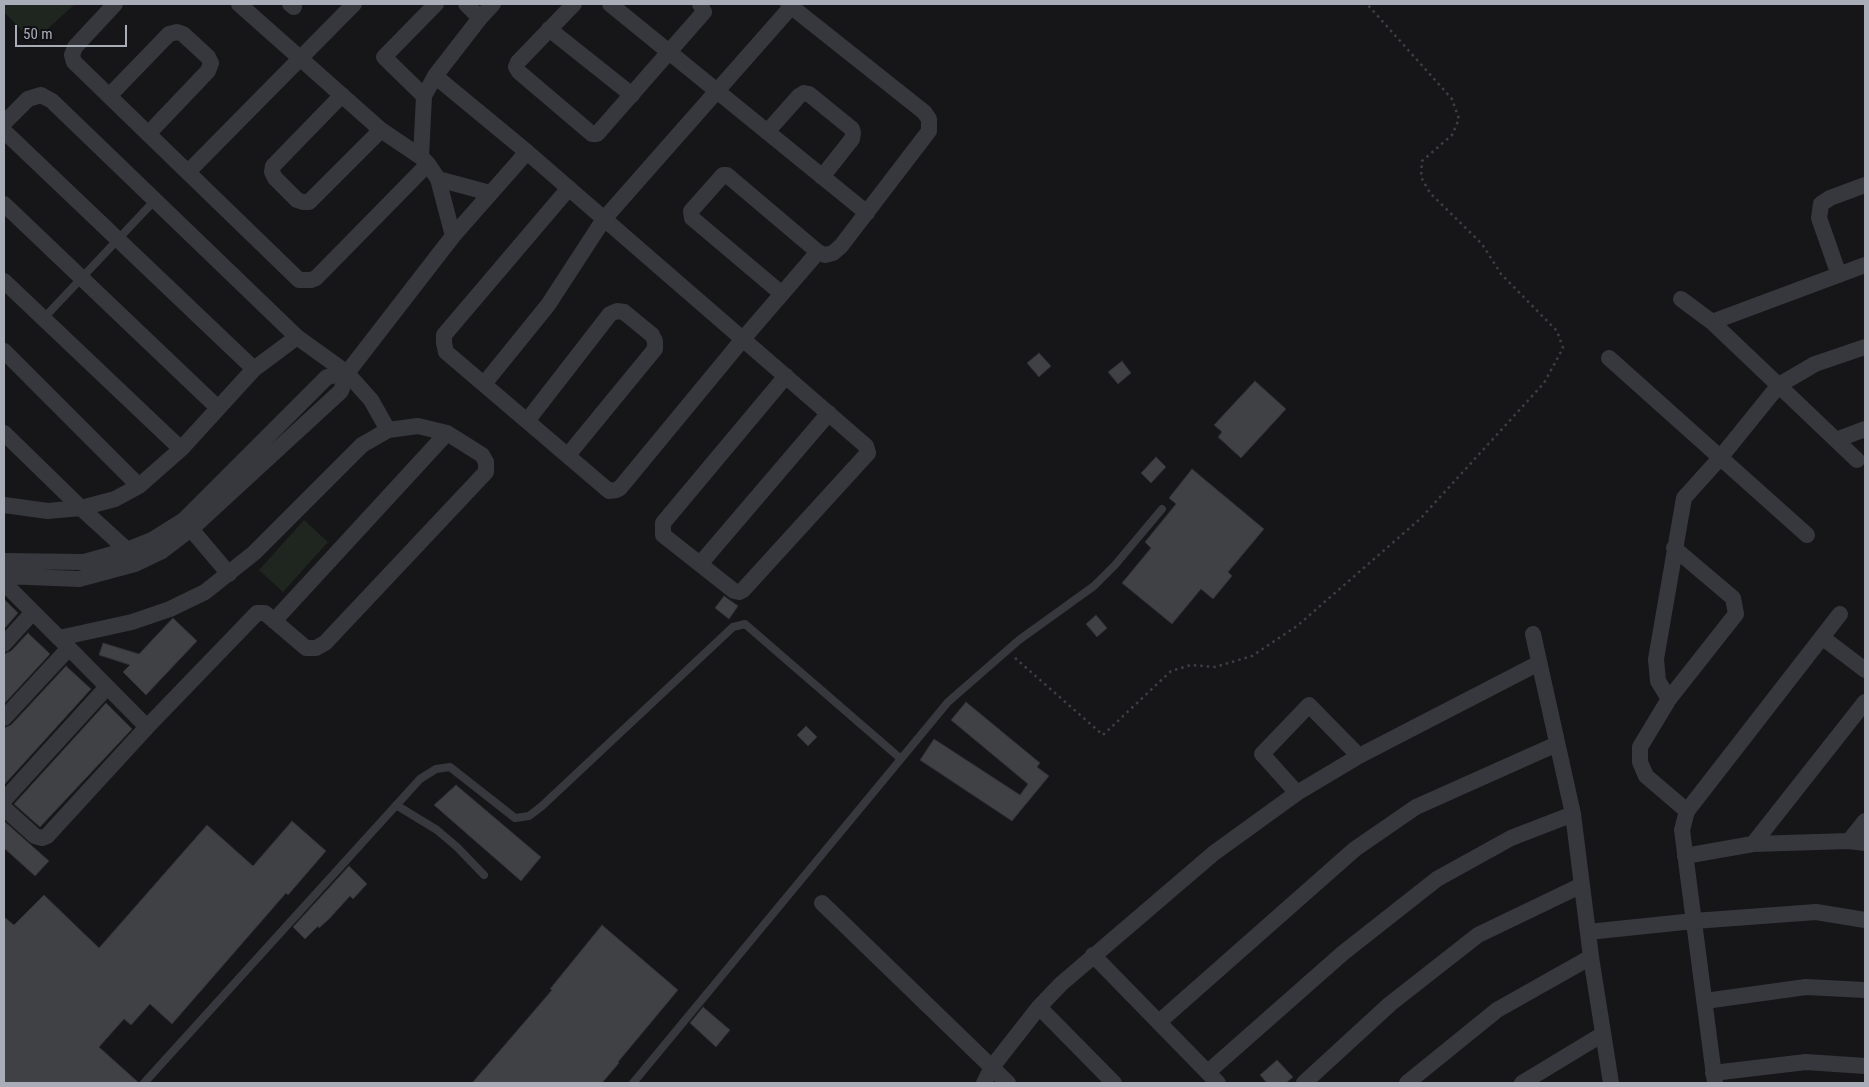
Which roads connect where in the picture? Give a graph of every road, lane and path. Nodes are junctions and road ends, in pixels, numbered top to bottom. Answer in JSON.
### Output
{"nodes":[{"id":1,"x":115,"y":4,"type":"edge"},
{"id":2,"x":239,"y":4,"type":"edge"},
{"id":3,"x":354,"y":4,"type":"edge"},
{"id":4,"x":436,"y":4,"type":"edge"},
{"id":5,"x":466,"y":4,"type":"edge"},
{"id":6,"x":493,"y":4,"type":"edge"},
{"id":7,"x":574,"y":4,"type":"edge"},
{"id":8,"x":610,"y":4,"type":"edge"},
{"id":9,"x":700,"y":4,"type":"edge"},
{"id":10,"x":1367,"y":4,"type":"edge"},
{"id":11,"x":790,"y":5,"type":"edge"},
{"id":12,"x":480,"y":18,"type":"junction"},
{"id":13,"x":549,"y":29,"type":"junction"},
{"id":14,"x":669,"y":52,"type":"junction"},
{"id":15,"x":300,"y":58,"type":"junction"},
{"id":16,"x":435,"y":76,"type":"junction"},
{"id":17,"x":717,"y":92,"type":"junction"},
{"id":18,"x":342,"y":95,"type":"junction"},
{"id":19,"x":632,"y":95,"type":"junction"},
{"id":20,"x":109,"y":96,"type":"junction"},
{"id":21,"x":424,"y":96,"type":"junction"},
{"id":22,"x":4,"y":122,"type":"edge"},
{"id":23,"x":381,"y":130,"type":"junction"},
{"id":24,"x":4,"y":131,"type":"edge"},
{"id":25,"x":767,"y":132,"type":"junction"},
{"id":26,"x":148,"y":134,"type":"junction"},
{"id":27,"x":527,"y":152,"type":"junction"},
{"id":28,"x":424,"y":160,"type":"junction"},
{"id":29,"x":188,"y":172,"type":"junction"},
{"id":30,"x":822,"y":177,"type":"junction"},
{"id":31,"x":438,"y":179,"type":"junction"},
{"id":32,"x":1865,"y":185,"type":"edge"},
{"id":33,"x":569,"y":188,"type":"junction"},
{"id":34,"x":490,"y":193,"type":"junction"},
{"id":35,"x":155,"y":200,"type":"junction"},
{"id":36,"x":4,"y":204,"type":"edge"},
{"id":37,"x":867,"y":213,"type":"junction"},
{"id":38,"x":604,"y":219,"type":"junction"},
{"id":39,"x":453,"y":236,"type":"junction"},
{"id":40,"x":118,"y":240,"type":"junction"},
{"id":41,"x":818,"y":252,"type":"junction"},
{"id":42,"x":1865,"y":265,"type":"edge"},
{"id":43,"x":1839,"y":275,"type":"junction"},
{"id":44,"x":82,"y":278,"type":"junction"},
{"id":45,"x":4,"y":281,"type":"edge"},
{"id":46,"x":782,"y":294,"type":"junction"},
{"id":47,"x":1681,"y":299,"type":"dead end"},
{"id":48,"x":43,"y":319,"type":"junction"},
{"id":49,"x":1712,"y":322,"type":"junction"},
{"id":50,"x":297,"y":337,"type":"junction"},
{"id":51,"x":743,"y":339,"type":"junction"},
{"id":52,"x":1865,"y":346,"type":"edge"},
{"id":53,"x":4,"y":351,"type":"edge"},
{"id":54,"x":1609,"y":358,"type":"dead end"},
{"id":55,"x":254,"y":369,"type":"junction"},
{"id":56,"x":347,"y":373,"type":"junction"},
{"id":57,"x":786,"y":376,"type":"junction"},
{"id":58,"x":484,"y":384,"type":"junction"},
{"id":59,"x":1779,"y":386,"type":"junction"},
{"id":60,"x":218,"y":408,"type":"junction"},
{"id":61,"x":829,"y":413,"type":"junction"},
{"id":62,"x":527,"y":421,"type":"junction"},
{"id":63,"x":1865,"y":429,"type":"edge"},
{"id":64,"x":388,"y":430,"type":"junction"},
{"id":65,"x":4,"y":432,"type":"edge"},
{"id":66,"x":447,"y":433,"type":"junction"},
{"id":67,"x":1836,"y":440,"type":"junction"},
{"id":68,"x":181,"y":449,"type":"junction"},
{"id":69,"x":568,"y":455,"type":"junction"},
{"id":70,"x":1720,"y":458,"type":"junction"},
{"id":71,"x":1857,"y":460,"type":"dead end"},
{"id":72,"x":139,"y":486,"type":"junction"},
{"id":73,"x":4,"y":505,"type":"edge"},
{"id":74,"x":81,"y":508,"type":"junction"},
{"id":75,"x":1162,"y":509,"type":"dead end"},
{"id":76,"x":188,"y":525,"type":"junction"},
{"id":77,"x":1807,"y":535,"type":"dead end"},
{"id":78,"x":1674,"y":548,"type":"junction"},
{"id":79,"x":131,"y":557,"type":"junction"},
{"id":80,"x":4,"y":561,"type":"edge"},
{"id":81,"x":700,"y":564,"type":"junction"},
{"id":82,"x":229,"y":574,"type":"junction"},
{"id":83,"x":4,"y":576,"type":"edge"},
{"id":84,"x":4,"y":582,"type":"edge"},
{"id":85,"x":33,"y":612,"type":"junction"},
{"id":86,"x":1840,"y":614,"type":"dead end"},
{"id":87,"x":274,"y":621,"type":"junction"},
{"id":88,"x":1533,"y":634,"type":"dead end"},
{"id":89,"x":1823,"y":638,"type":"junction"},
{"id":90,"x":64,"y":643,"type":"junction"},
{"id":91,"x":4,"y":644,"type":"edge"},
{"id":92,"x":1007,"y":650,"type":"junction"},
{"id":93,"x":1539,"y":663,"type":"junction"},
{"id":94,"x":1865,"y":670,"type":"edge"},
{"id":95,"x":107,"y":687,"type":"junction"},
{"id":96,"x":1669,"y":699,"type":"junction"},
{"id":97,"x":1865,"y":702,"type":"edge"},
{"id":98,"x":4,"y":718,"type":"edge"},
{"id":99,"x":147,"y":727,"type":"junction"},
{"id":100,"x":1557,"y":744,"type":"junction"},
{"id":101,"x":1359,"y":756,"type":"junction"},
{"id":102,"x":901,"y":759,"type":"junction"},
{"id":103,"x":1297,"y":793,"type":"junction"},
{"id":104,"x":4,"y":800,"type":"edge"},
{"id":105,"x":396,"y":805,"type":"junction"},
{"id":106,"x":4,"y":808,"type":"edge"},
{"id":107,"x":1687,"y":811,"type":"junction"},
{"id":108,"x":1573,"y":814,"type":"junction"},
{"id":109,"x":1865,"y":821,"type":"edge"},
{"id":110,"x":1857,"y":842,"type":"edge"},
{"id":111,"x":1753,"y":844,"type":"junction"},
{"id":112,"x":1685,"y":856,"type":"junction"},
{"id":113,"x":484,"y":875,"type":"dead end"},
{"id":114,"x":1582,"y":885,"type":"junction"},
{"id":115,"x":822,"y":903,"type":"dead end"},
{"id":116,"x":1865,"y":920,"type":"edge"},
{"id":117,"x":1694,"y":921,"type":"junction"},
{"id":118,"x":1588,"y":932,"type":"junction"},
{"id":119,"x":1093,"y":955,"type":"junction"},
{"id":120,"x":1591,"y":957,"type":"junction"},
{"id":121,"x":1865,"y":990,"type":"edge"},
{"id":122,"x":1705,"y":1001,"type":"junction"},
{"id":123,"x":1039,"y":1007,"type":"junction"},
{"id":124,"x":1159,"y":1022,"type":"junction"},
{"id":125,"x":1603,"y":1034,"type":"junction"},
{"id":126,"x":1865,"y":1066,"type":"edge"},
{"id":127,"x":992,"y":1067,"type":"junction"},
{"id":128,"x":1213,"y":1078,"type":"edge"},
{"id":129,"x":1714,"y":1078,"type":"edge"},
{"id":130,"x":144,"y":1083,"type":"edge"},
{"id":131,"x":634,"y":1083,"type":"edge"},
{"id":132,"x":984,"y":1083,"type":"edge"},
{"id":133,"x":1008,"y":1083,"type":"edge"},
{"id":134,"x":1114,"y":1083,"type":"edge"},
{"id":135,"x":1304,"y":1083,"type":"edge"},
{"id":136,"x":1407,"y":1083,"type":"edge"},
{"id":137,"x":1522,"y":1083,"type":"edge"},
{"id":138,"x":1611,"y":1083,"type":"edge"}],
"edges":[{"from":1,"to":20,"type":"street"},
{"from":2,"to":15,"type":"street"},
{"from":3,"to":15,"type":"street"},
{"from":4,"to":21,"type":"street"},
{"from":5,"to":12,"type":"street"},
{"from":6,"to":12,"type":"street"},
{"from":7,"to":13,"type":"street"},
{"from":8,"to":14,"type":"street"},
{"from":9,"to":14,"type":"street"},
{"from":10,"to":92,"type":"path"},
{"from":11,"to":17,"type":"street"},
{"from":11,"to":37,"type":"street"},
{"from":12,"to":16,"type":"street"},
{"from":13,"to":19,"type":"street"},
{"from":13,"to":19,"type":"street"},
{"from":14,"to":17,"type":"street"},
{"from":14,"to":19,"type":"street"},
{"from":15,"to":18,"type":"street"},
{"from":15,"to":29,"type":"street"},
{"from":16,"to":21,"type":"street"},
{"from":16,"to":27,"type":"street"},
{"from":17,"to":25,"type":"street"},
{"from":17,"to":38,"type":"street"},
{"from":18,"to":23,"type":"street"},
{"from":18,"to":23,"type":"street"},
{"from":20,"to":26,"type":"street"},
{"from":20,"to":26,"type":"street"},
{"from":21,"to":28,"type":"street"},
{"from":22,"to":35,"type":"street"},
{"from":23,"to":28,"type":"street"},
{"from":24,"to":40,"type":"street"},
{"from":25,"to":30,"type":"street"},
{"from":25,"to":30,"type":"street"},
{"from":26,"to":29,"type":"street"},
{"from":27,"to":33,"type":"street"},
{"from":27,"to":34,"type":"street"},
{"from":28,"to":29,"type":"street"},
{"from":28,"to":31,"type":"street"},
{"from":30,"to":37,"type":"street"},
{"from":31,"to":34,"type":"street"},
{"from":31,"to":39,"type":"street"},
{"from":32,"to":43,"type":"street"},
{"from":33,"to":38,"type":"street"},
{"from":33,"to":58,"type":"street"},
{"from":34,"to":39,"type":"street"},
{"from":35,"to":40,"type":"lane"},
{"from":35,"to":50,"type":"street"},
{"from":36,"to":44,"type":"street"},
{"from":37,"to":41,"type":"street"},
{"from":38,"to":51,"type":"street"},
{"from":38,"to":58,"type":"street"},
{"from":39,"to":56,"type":"street"},
{"from":40,"to":44,"type":"lane"},
{"from":40,"to":55,"type":"street"},
{"from":41,"to":46,"type":"street"},
{"from":41,"to":46,"type":"street"},
{"from":42,"to":43,"type":"street"},
{"from":43,"to":49,"type":"street"},
{"from":44,"to":48,"type":"lane"},
{"from":44,"to":60,"type":"street"},
{"from":45,"to":48,"type":"street"},
{"from":46,"to":51,"type":"street"},
{"from":47,"to":49,"type":"street"},
{"from":48,"to":68,"type":"street"},
{"from":49,"to":59,"type":"street"},
{"from":50,"to":55,"type":"street"},
{"from":50,"to":56,"type":"street"},
{"from":51,"to":57,"type":"street"},
{"from":51,"to":69,"type":"street"},
{"from":52,"to":59,"type":"street"},
{"from":53,"to":72,"type":"street"},
{"from":54,"to":70,"type":"street"},
{"from":55,"to":60,"type":"street"},
{"from":56,"to":64,"type":"street"},
{"from":56,"to":76,"type":"street"},
{"from":57,"to":61,"type":"street"},
{"from":57,"to":81,"type":"street"},
{"from":58,"to":62,"type":"street"},
{"from":59,"to":67,"type":"street"},
{"from":59,"to":70,"type":"street"},
{"from":60,"to":68,"type":"street"},
{"from":61,"to":81,"type":"street"},
{"from":61,"to":81,"type":"street"},
{"from":62,"to":69,"type":"street"},
{"from":62,"to":69,"type":"street"},
{"from":63,"to":67,"type":"street"},
{"from":64,"to":66,"type":"street"},
{"from":64,"to":82,"type":"street"},
{"from":65,"to":74,"type":"street"},
{"from":66,"to":87,"type":"street"},
{"from":66,"to":87,"type":"street"},
{"from":67,"to":71,"type":"street"},
{"from":68,"to":72,"type":"street"},
{"from":70,"to":77,"type":"street"},
{"from":70,"to":78,"type":"street"},
{"from":72,"to":74,"type":"street"},
{"from":73,"to":74,"type":"street"},
{"from":74,"to":79,"type":"street"},
{"from":75,"to":92,"type":"lane"},
{"from":76,"to":79,"type":"street"},
{"from":76,"to":82,"type":"street"},
{"from":78,"to":96,"type":"street"},
{"from":78,"to":96,"type":"street"},
{"from":79,"to":80,"type":"street"},
{"from":79,"to":83,"type":"street"},
{"from":82,"to":90,"type":"street"},
{"from":84,"to":85,"type":"street"},
{"from":85,"to":90,"type":"street"},
{"from":85,"to":91,"type":"street"},
{"from":86,"to":89,"type":"street"},
{"from":87,"to":99,"type":"street"},
{"from":88,"to":93,"type":"street"},
{"from":89,"to":94,"type":"street"},
{"from":89,"to":107,"type":"street"},
{"from":90,"to":95,"type":"street"},
{"from":90,"to":98,"type":"street"},
{"from":92,"to":102,"type":"lane"},
{"from":93,"to":100,"type":"street"},
{"from":93,"to":101,"type":"street"},
{"from":95,"to":99,"type":"street"},
{"from":95,"to":104,"type":"street"},
{"from":96,"to":107,"type":"street"},
{"from":97,"to":111,"type":"street"},
{"from":99,"to":106,"type":"street"},
{"from":100,"to":108,"type":"street"},
{"from":100,"to":124,"type":"street"},
{"from":101,"to":103,"type":"street"},
{"from":101,"to":103,"type":"street"},
{"from":102,"to":105,"type":"lane"},
{"from":102,"to":131,"type":"lane"},
{"from":103,"to":119,"type":"street"},
{"from":105,"to":113,"type":"lane"},
{"from":105,"to":130,"type":"lane"},
{"from":107,"to":112,"type":"street"},
{"from":108,"to":114,"type":"street"},
{"from":108,"to":128,"type":"street"},
{"from":109,"to":110,"type":"street"},
{"from":110,"to":111,"type":"street"},
{"from":111,"to":112,"type":"street"},
{"from":112,"to":117,"type":"street"},
{"from":114,"to":118,"type":"street"},
{"from":114,"to":135,"type":"street"},
{"from":115,"to":127,"type":"street"},
{"from":116,"to":117,"type":"street"},
{"from":117,"to":118,"type":"street"},
{"from":117,"to":122,"type":"street"},
{"from":118,"to":120,"type":"street"},
{"from":119,"to":123,"type":"street"},
{"from":119,"to":124,"type":"street"},
{"from":120,"to":125,"type":"street"},
{"from":120,"to":136,"type":"street"},
{"from":121,"to":122,"type":"street"},
{"from":122,"to":129,"type":"street"},
{"from":123,"to":127,"type":"street"},
{"from":123,"to":134,"type":"street"},
{"from":124,"to":128,"type":"street"},
{"from":125,"to":137,"type":"street"},
{"from":125,"to":138,"type":"street"},
{"from":126,"to":129,"type":"street"},
{"from":127,"to":132,"type":"street"},
{"from":127,"to":133,"type":"street"}]}
